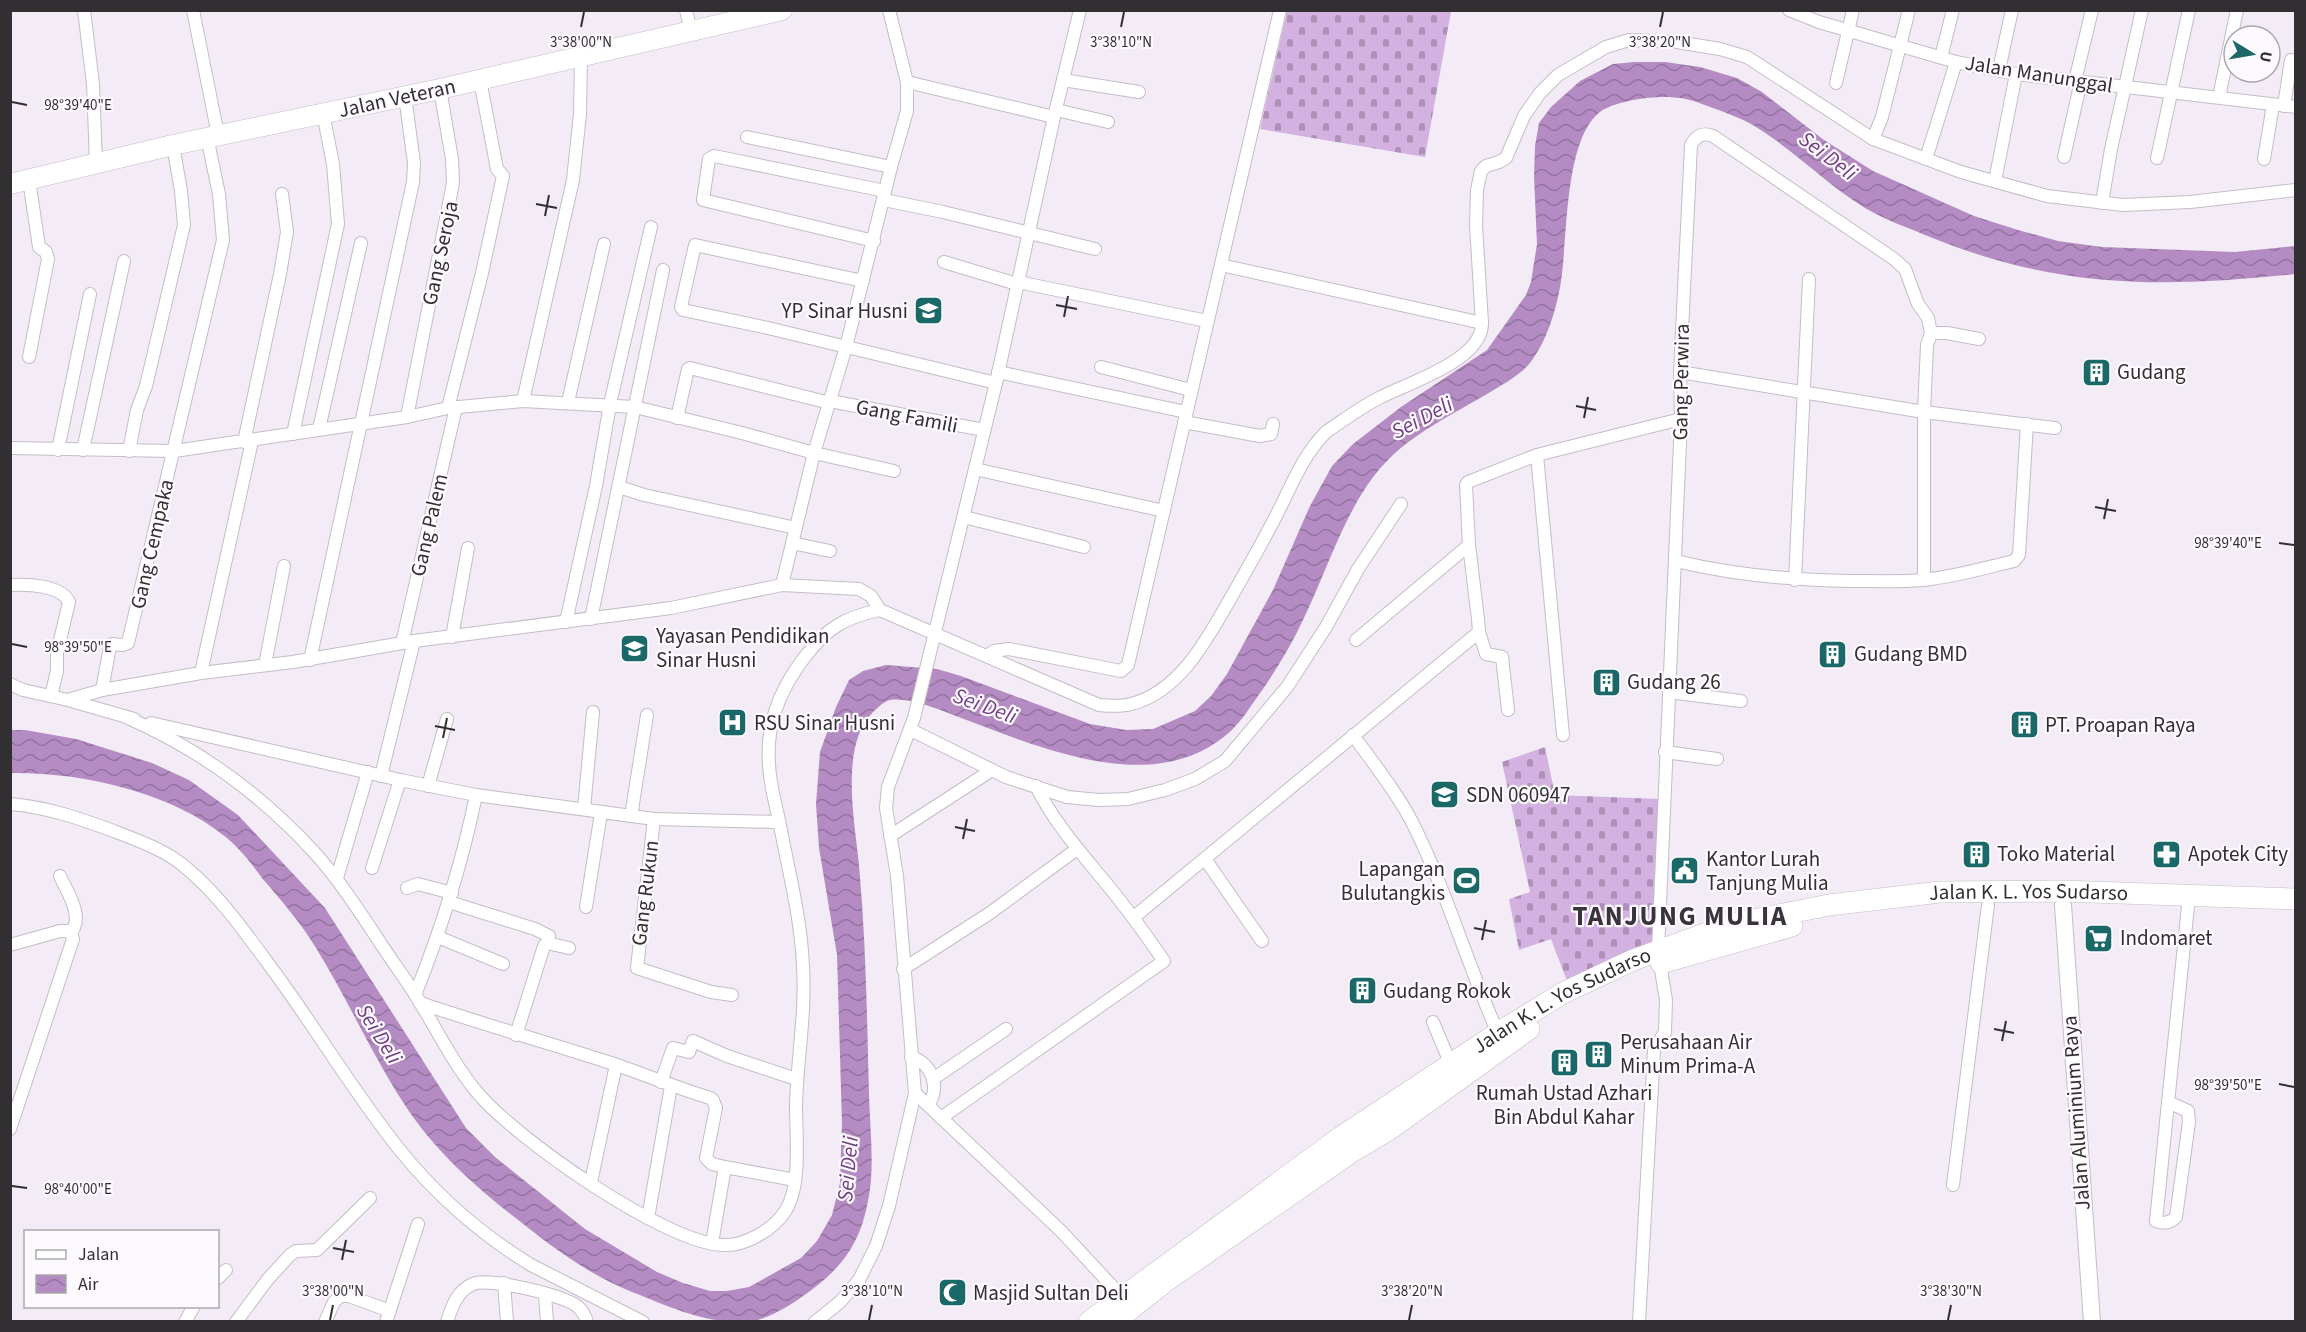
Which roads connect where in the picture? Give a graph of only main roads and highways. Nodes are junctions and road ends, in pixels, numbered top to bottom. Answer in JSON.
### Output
{"nodes":[{"id":1,"x":783,"y":10,"type":"edge"},
{"id":2,"x":20,"y":182,"type":"edge"},
{"id":3,"x":2062,"y":898,"type":"junction"},
{"id":4,"x":2295,"y":899,"type":"edge"},
{"id":5,"x":2295,"y":910,"type":"edge"},
{"id":6,"x":1659,"y":957,"type":"junction"},
{"id":7,"x":1089,"y":1322,"type":"edge"},
{"id":8,"x":1114,"y":1322,"type":"edge"},
{"id":9,"x":2092,"y":1322,"type":"edge"}],
"edges":[{"from":1,"to":2,"type":"main road","name":"Jalan Veteran"},
{"from":3,"to":4,"type":"highway","name":"Jalan K. L. Yos Sudarso"},
{"from":3,"to":5,"type":"highway","name":"Jalan K. L. Yos Sudarso"},
{"from":3,"to":6,"type":"highway","name":"Jalan K. L. Yos Sudarso"},
{"from":3,"to":6,"type":"highway","name":"Jalan K. L. Yos Sudarso"},
{"from":3,"to":9,"type":"main road","name":"Jalan Aluminium Raya"},
{"from":6,"to":7,"type":"highway","name":"Jalan K. L. Yos Sudarso"},
{"from":6,"to":8,"type":"highway","name":"Jalan K. L. Yos Sudarso"}]}
